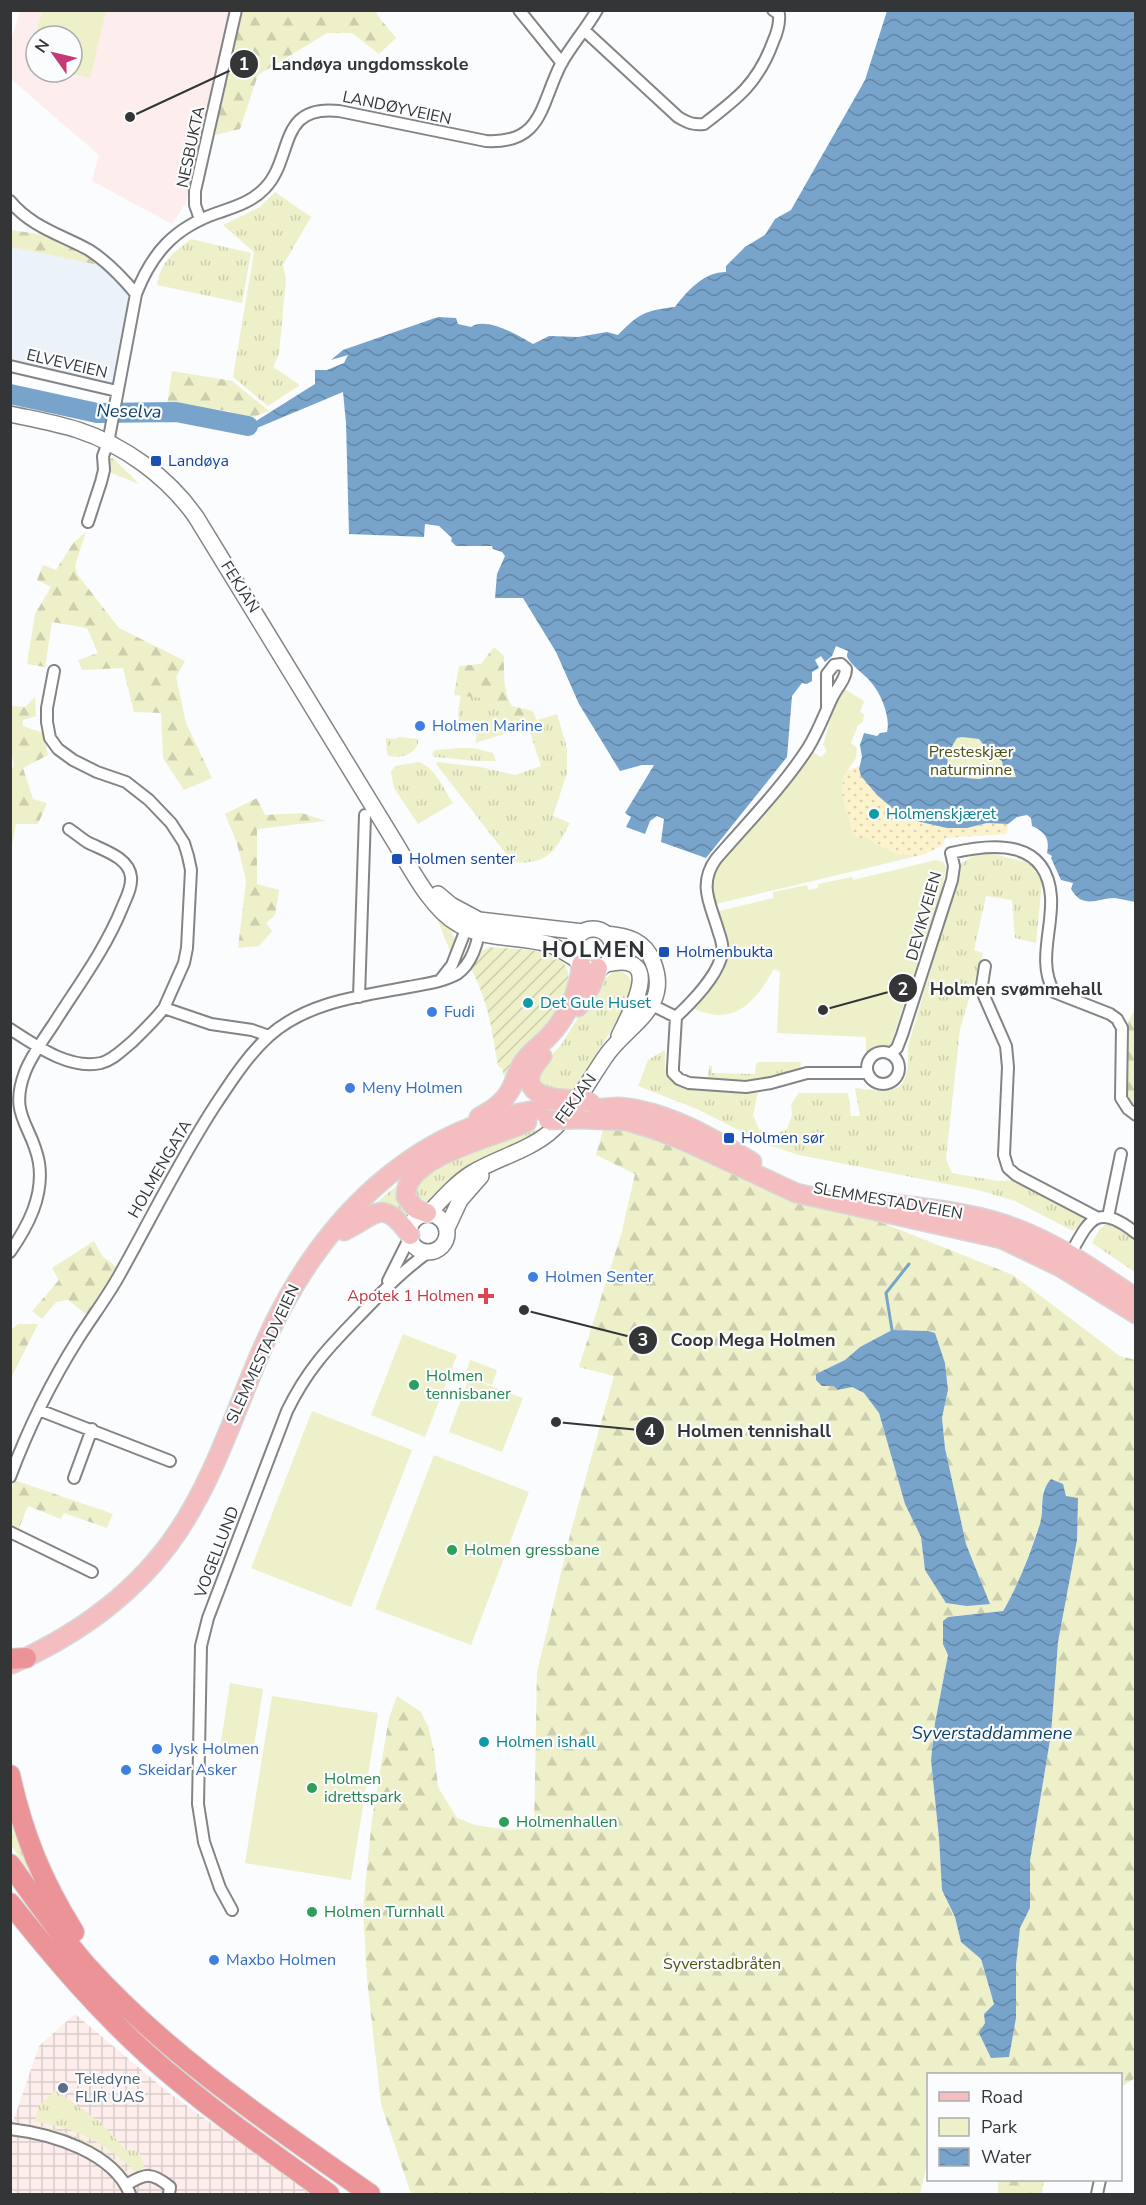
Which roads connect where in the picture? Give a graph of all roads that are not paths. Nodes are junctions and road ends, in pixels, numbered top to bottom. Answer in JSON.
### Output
{"nodes":[{"id":1,"x":236,"y":10,"type":"edge"},
{"id":2,"x":519,"y":10,"type":"edge"},
{"id":3,"x":597,"y":10,"type":"edge"},
{"id":4,"x":773,"y":10,"type":"edge"},
{"id":5,"x":585,"y":31,"type":"junction"},
{"id":6,"x":562,"y":63,"type":"junction"},
{"id":7,"x":10,"y":201,"type":"edge"},
{"id":8,"x":200,"y":219,"type":"junction"},
{"id":9,"x":136,"y":294,"type":"junction"},
{"id":10,"x":10,"y":366,"type":"edge"},
{"id":11,"x":116,"y":396,"type":"junction"},
{"id":12,"x":10,"y":414,"type":"edge"},
{"id":13,"x":108,"y":443,"type":"junction"},
{"id":14,"x":88,"y":522,"type":"dead end"},
{"id":15,"x":54,"y":671,"type":"dead end"},
{"id":16,"x":827,"y":708,"type":"dead end"},
{"id":17,"x":365,"y":815,"type":"dead end"},
{"id":18,"x":69,"y":829,"type":"dead end"},
{"id":19,"x":474,"y":924,"type":"junction"},
{"id":20,"x":583,"y":932,"type":"junction"},
{"id":21,"x":606,"y":934,"type":"junction"},
{"id":22,"x":590,"y":964,"type":"junction"},
{"id":23,"x":985,"y":966,"type":"dead end"},
{"id":24,"x":441,"y":979,"type":"junction"},
{"id":25,"x":359,"y":997,"type":"junction"},
{"id":26,"x":644,"y":1002,"type":"junction"},
{"id":27,"x":164,"y":1008,"type":"junction"},
{"id":28,"x":676,"y":1017,"type":"junction"},
{"id":29,"x":10,"y":1029,"type":"edge"},
{"id":30,"x":269,"y":1036,"type":"junction"},
{"id":31,"x":39,"y":1047,"type":"junction"},
{"id":32,"x":890,"y":1054,"type":"junction"},
{"id":33,"x":867,"y":1073,"type":"junction"},
{"id":34,"x":557,"y":1109,"type":"junction"},
{"id":35,"x":586,"y":1109,"type":"junction"},
{"id":36,"x":1136,"y":1114,"type":"edge"},
{"id":37,"x":527,"y":1122,"type":"junction"},
{"id":38,"x":445,"y":1138,"type":"junction"},
{"id":39,"x":1121,"y":1154,"type":"dead end"},
{"id":40,"x":499,"y":1160,"type":"junction"},
{"id":41,"x":428,"y":1214,"type":"junction"},
{"id":42,"x":1102,"y":1217,"type":"junction"},
{"id":43,"x":447,"y":1228,"type":"junction"},
{"id":44,"x":344,"y":1232,"type":"junction"},
{"id":45,"x":1136,"y":1233,"type":"edge"},
{"id":46,"x":410,"y":1236,"type":"junction"},
{"id":47,"x":430,"y":1251,"type":"junction"},
{"id":48,"x":10,"y":1252,"type":"edge"},
{"id":49,"x":1066,"y":1261,"type":"junction"},
{"id":50,"x":386,"y":1287,"type":"junction"},
{"id":51,"x":1136,"y":1298,"type":"edge"},
{"id":52,"x":1136,"y":1314,"type":"edge"},
{"id":53,"x":39,"y":1410,"type":"junction"},
{"id":54,"x":92,"y":1430,"type":"junction"},
{"id":55,"x":170,"y":1461,"type":"dead end"},
{"id":56,"x":10,"y":1477,"type":"edge"},
{"id":57,"x":74,"y":1478,"type":"dead end"},
{"id":58,"x":10,"y":1532,"type":"edge"},
{"id":59,"x":92,"y":1572,"type":"dead end"},
{"id":60,"x":16,"y":1660,"type":"edge"},
{"id":61,"x":10,"y":1677,"type":"edge"},
{"id":62,"x":10,"y":1775,"type":"edge"},
{"id":63,"x":10,"y":1864,"type":"edge"},
{"id":64,"x":10,"y":1903,"type":"edge"},
{"id":65,"x":232,"y":1910,"type":"dead end"},
{"id":66,"x":87,"y":1965,"type":"junction"},
{"id":67,"x":10,"y":2129,"type":"edge"},
{"id":68,"x":128,"y":2190,"type":"edge"},
{"id":69,"x":170,"y":2194,"type":"edge"},
{"id":70,"x":329,"y":2194,"type":"edge"},
{"id":71,"x":370,"y":2194,"type":"edge"}],
"edges":[{"from":1,"to":8,"type":"street","name":"NESBUKTA"},
{"from":2,"to":6,"type":"street"},
{"from":3,"to":5,"type":"street","name":"LANDØYVEIEN"},
{"from":4,"to":5,"type":"street"},
{"from":5,"to":6,"type":"street","name":"LANDØYVEIEN"},
{"from":6,"to":8,"type":"street","name":"LANDØYVEIEN"},
{"from":7,"to":9,"type":"street"},
{"from":8,"to":9,"type":"street","name":"LANDØYVEIEN"},
{"from":9,"to":11,"type":"street","name":"LANDØYVEIEN"},
{"from":10,"to":11,"type":"street","name":"ELVEVEIEN"},
{"from":11,"to":13,"type":"street","name":"LANDØYVEIEN"},
{"from":12,"to":13,"type":"main road","name":"FEKJAN"},
{"from":13,"to":14,"type":"street"},
{"from":13,"to":19,"type":"main road","name":"FEKJAN"},
{"from":15,"to":27,"type":"street"},
{"from":16,"to":28,"type":"street"},
{"from":17,"to":25,"type":"street"},
{"from":18,"to":31,"type":"street"},
{"from":19,"to":20,"type":"main road","name":"FEKJAN"},
{"from":19,"to":22,"type":"main road","name":"FEKJAN"},
{"from":19,"to":24,"type":"street"},
{"from":19,"to":24,"type":"street","name":"HOLMENGATA"},
{"from":20,"to":21,"type":"main road"},
{"from":20,"to":22,"type":"main road"},
{"from":21,"to":22,"type":"main road"},
{"from":21,"to":26,"type":"main road","name":"FEKJAN"},
{"from":22,"to":26,"type":"main road","name":"FEKJAN"},
{"from":22,"to":34,"type":"main road"},
{"from":22,"to":38,"type":"main road"},
{"from":23,"to":42,"type":"street"},
{"from":24,"to":25,"type":"street","name":"HOLMENGATA"},
{"from":25,"to":30,"type":"street","name":"HOLMENGATA"},
{"from":26,"to":28,"type":"street"},
{"from":26,"to":40,"type":"main road","name":"FEKJAN"},
{"from":27,"to":30,"type":"street"},
{"from":27,"to":31,"type":"street"},
{"from":28,"to":33,"type":"street"},
{"from":29,"to":31,"type":"street"},
{"from":30,"to":53,"type":"street","name":"HOLMENGATA"},
{"from":31,"to":48,"type":"street"},
{"from":32,"to":33,"type":"street"},
{"from":32,"to":33,"type":"street"},
{"from":32,"to":36,"type":"street","name":"DEVIKVEIEN"},
{"from":34,"to":35,"type":"main road","name":"SLEMMESTADVEIEN"},
{"from":34,"to":37,"type":"main road","name":"SLEMMESTADVEIEN"},
{"from":34,"to":38,"type":"main road","name":"SLEMMESTADVEIEN"},
{"from":35,"to":49,"type":"main road","name":"SLEMMESTADVEIEN"},
{"from":35,"to":49,"type":"main road","name":"SLEMMESTADVEIEN"},
{"from":37,"to":41,"type":"main road"},
{"from":37,"to":44,"type":"main road","name":"SLEMMESTADVEIEN"},
{"from":38,"to":60,"type":"main road","name":"SLEMMESTADVEIEN"},
{"from":39,"to":42,"type":"street"},
{"from":40,"to":41,"type":"main road","name":"FEKJAN"},
{"from":40,"to":43,"type":"main road","name":"FEKJAN"},
{"from":41,"to":43,"type":"main road"},
{"from":41,"to":46,"type":"main road"},
{"from":42,"to":45,"type":"street"},
{"from":42,"to":49,"type":"street"},
{"from":43,"to":47,"type":"main road"},
{"from":44,"to":46,"type":"main road"},
{"from":44,"to":61,"type":"main road","name":"SLEMMESTADVEIEN"},
{"from":46,"to":47,"type":"main road"},
{"from":46,"to":50,"type":"street","name":"VOGELLUND"},
{"from":47,"to":50,"type":"street","name":"VOGELLUND"},
{"from":49,"to":51,"type":"main road","name":"SLEMMESTADVEIEN"},
{"from":49,"to":52,"type":"main road","name":"SLEMMESTADVEIEN"},
{"from":50,"to":65,"type":"street","name":"VOGELLUND"},
{"from":53,"to":54,"type":"street"},
{"from":53,"to":56,"type":"street","name":"HOLMENGATA"},
{"from":54,"to":55,"type":"street"},
{"from":54,"to":57,"type":"street"},
{"from":58,"to":59,"type":"street"},
{"from":62,"to":66,"type":"highway"},
{"from":63,"to":66,"type":"highway"},
{"from":64,"to":70,"type":"highway"},
{"from":66,"to":71,"type":"highway"},
{"from":67,"to":68,"type":"street"},
{"from":68,"to":69,"type":"street"}]}
